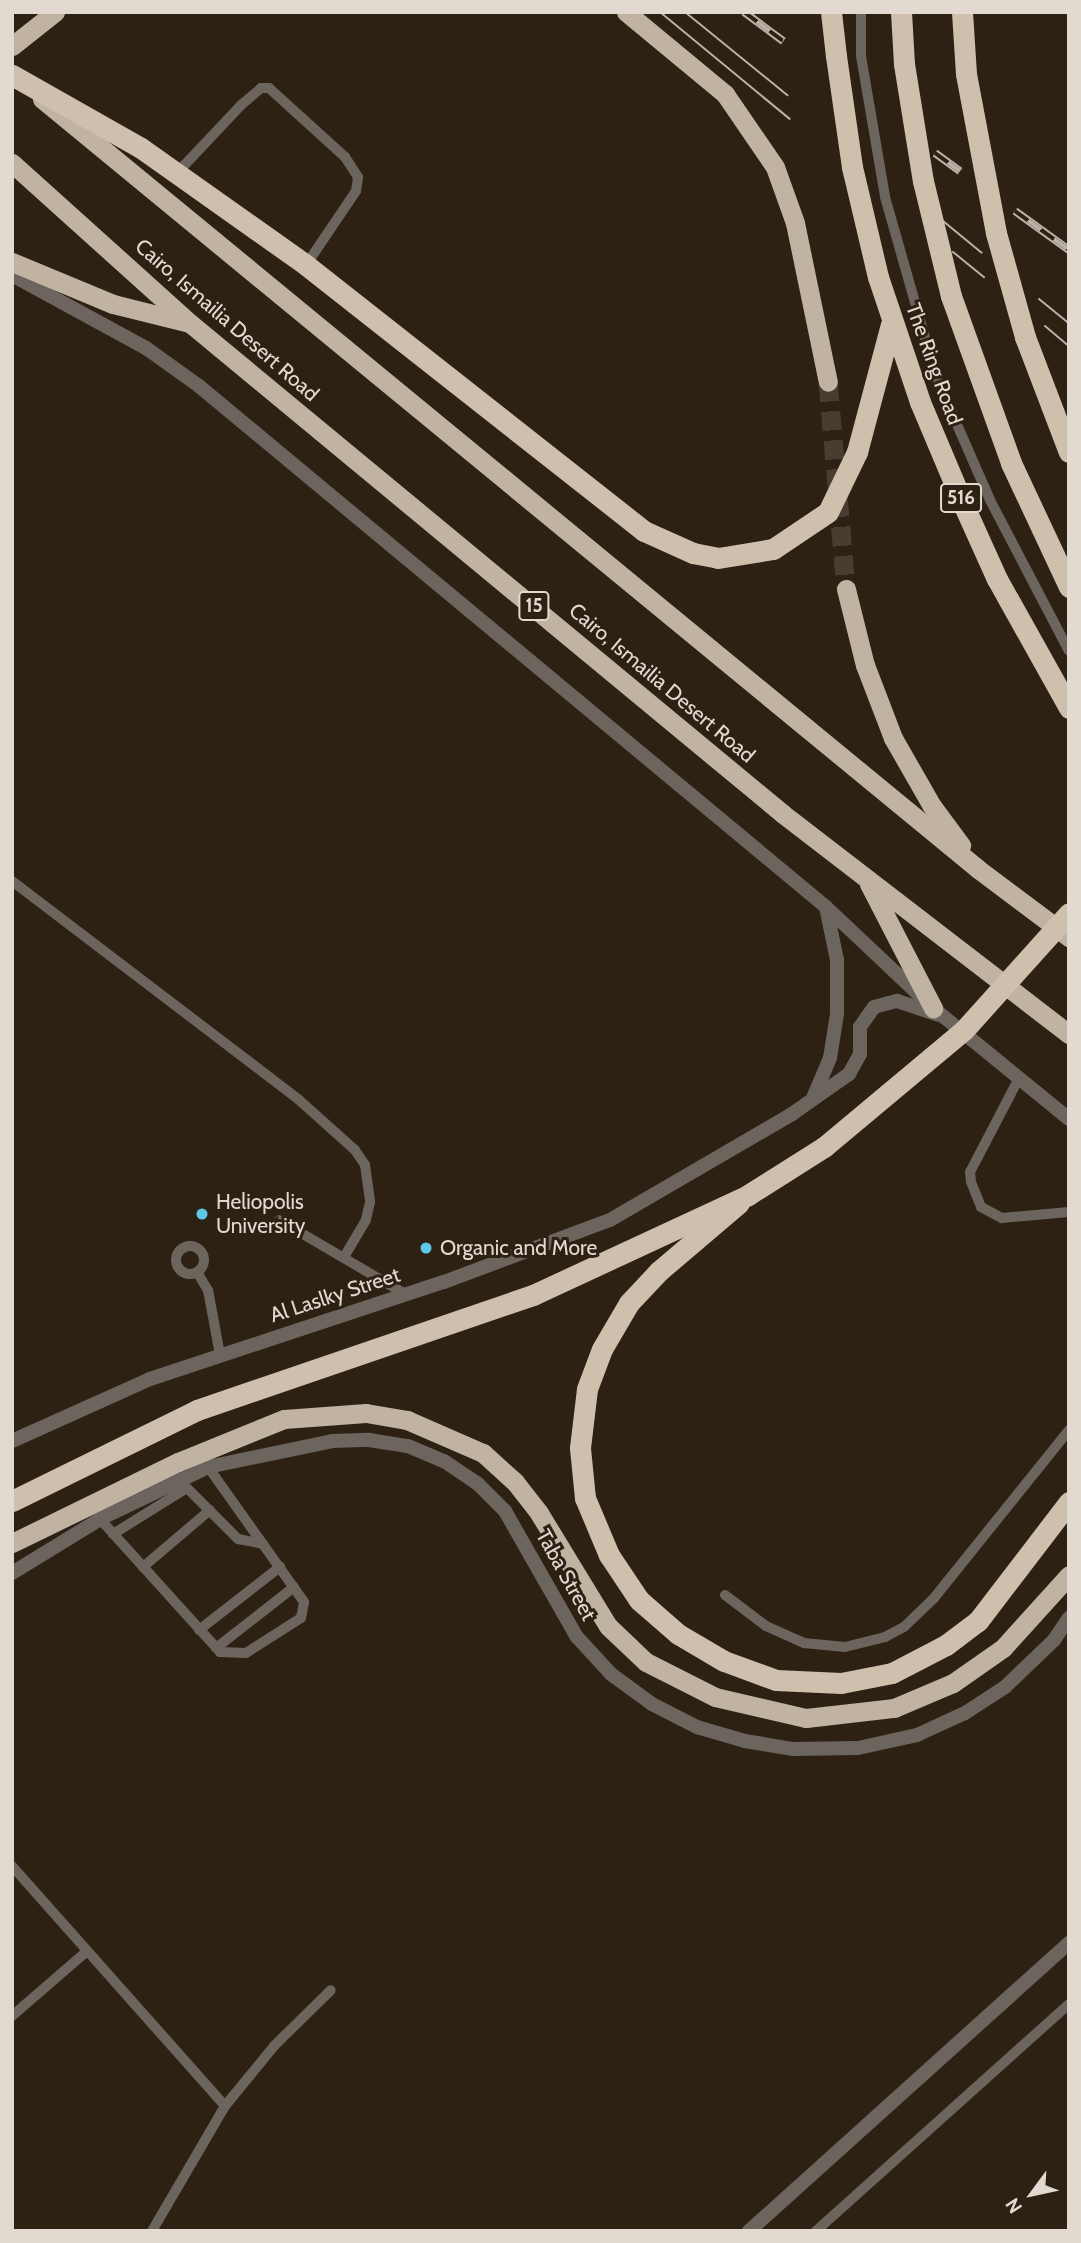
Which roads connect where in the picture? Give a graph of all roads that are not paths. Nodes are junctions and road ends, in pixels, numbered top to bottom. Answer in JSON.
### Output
{"nodes":[{"id":1,"x":55,"y":12,"type":"edge"},
{"id":2,"x":626,"y":12,"type":"edge"},
{"id":3,"x":831,"y":12,"type":"edge"},
{"id":4,"x":861,"y":12,"type":"edge"},
{"id":5,"x":901,"y":12,"type":"edge"},
{"id":6,"x":962,"y":12,"type":"edge"},
{"id":7,"x":12,"y":46,"type":"edge"},
{"id":8,"x":12,"y":75,"type":"edge"},
{"id":9,"x":12,"y":163,"type":"edge"},
{"id":10,"x":177,"y":173,"type":"junction"},
{"id":11,"x":12,"y":262,"type":"edge"},
{"id":12,"x":306,"y":265,"type":"junction"},
{"id":13,"x":12,"y":275,"type":"edge"},
{"id":14,"x":191,"y":324,"type":"junction"},
{"id":15,"x":891,"y":324,"type":"junction"},
{"id":16,"x":828,"y":382,"type":"tunnel mouth"},
{"id":17,"x":1069,"y":452,"type":"edge"},
{"id":18,"x":1069,"y":587,"type":"edge"},
{"id":19,"x":846,"y":589,"type":"tunnel mouth"},
{"id":20,"x":1069,"y":650,"type":"edge"},
{"id":21,"x":1069,"y":708,"type":"edge"},
{"id":22,"x":978,"y":869,"type":"junction"},
{"id":23,"x":867,"y":880,"type":"junction"},
{"id":24,"x":12,"y":881,"type":"edge"},
{"id":25,"x":826,"y":907,"type":"junction"},
{"id":26,"x":1069,"y":913,"type":"edge"},
{"id":27,"x":1069,"y":937,"type":"edge"},
{"id":28,"x":937,"y":1012,"type":"junction"},
{"id":29,"x":1069,"y":1034,"type":"edge"},
{"id":30,"x":1019,"y":1079,"type":"junction"},
{"id":31,"x":813,"y":1099,"type":"junction"},
{"id":32,"x":1069,"y":1119,"type":"edge"},
{"id":33,"x":748,"y":1195,"type":"junction"},
{"id":34,"x":1069,"y":1212,"type":"edge"},
{"id":35,"x":279,"y":1220,"type":"dead end"},
{"id":36,"x":344,"y":1257,"type":"junction"},
{"id":37,"x":197,"y":1272,"type":"dead end"},
{"id":38,"x":407,"y":1294,"type":"junction"},
{"id":39,"x":220,"y":1355,"type":"junction"},
{"id":40,"x":1069,"y":1430,"type":"edge"},
{"id":41,"x":12,"y":1441,"type":"edge"},
{"id":42,"x":208,"y":1467,"type":"junction"},
{"id":43,"x":12,"y":1501,"type":"edge"},
{"id":44,"x":1069,"y":1502,"type":"edge"},
{"id":45,"x":211,"y":1510,"type":"junction"},
{"id":46,"x":100,"y":1519,"type":"junction"},
{"id":47,"x":113,"y":1534,"type":"junction"},
{"id":48,"x":13,"y":1542,"type":"edge"},
{"id":49,"x":263,"y":1544,"type":"junction"},
{"id":50,"x":25,"y":1563,"type":"junction"},
{"id":51,"x":143,"y":1567,"type":"junction"},
{"id":52,"x":279,"y":1567,"type":"junction"},
{"id":53,"x":12,"y":1573,"type":"edge"},
{"id":54,"x":1069,"y":1575,"type":"edge"},
{"id":55,"x":294,"y":1587,"type":"junction"},
{"id":56,"x":725,"y":1595,"type":"dead end"},
{"id":57,"x":1069,"y":1618,"type":"edge"},
{"id":58,"x":199,"y":1630,"type":"junction"},
{"id":59,"x":216,"y":1648,"type":"junction"},
{"id":60,"x":12,"y":1866,"type":"edge"},
{"id":61,"x":1069,"y":1943,"type":"edge"},
{"id":62,"x":87,"y":1951,"type":"junction"},
{"id":63,"x":331,"y":1990,"type":"dead end"},
{"id":64,"x":1069,"y":2004,"type":"edge"},
{"id":65,"x":12,"y":2016,"type":"edge"},
{"id":66,"x":225,"y":2106,"type":"junction"},
{"id":67,"x":152,"y":2231,"type":"edge"},
{"id":68,"x":749,"y":2231,"type":"edge"},
{"id":69,"x":816,"y":2231,"type":"edge"}],
"edges":[{"from":1,"to":7,"type":"highway"},
{"from":2,"to":16,"type":"highway"},
{"from":3,"to":15,"type":"highway","name":"The Ring Road","number":"516","bridge":true},
{"from":4,"to":20,"type":"lane"},
{"from":5,"to":18,"type":"highway","name":"The Ring Road","bridge":true},
{"from":6,"to":17,"type":"highway","bridge":true},
{"from":8,"to":10,"type":"highway"},
{"from":8,"to":22,"type":"highway"},
{"from":9,"to":14,"type":"highway","name":"Cairo, Ismailia Desert Road","number":"15"},
{"from":10,"to":12,"type":"highway"},
{"from":10,"to":12,"type":"lane"},
{"from":11,"to":14,"type":"highway"},
{"from":12,"to":15,"type":"highway"},
{"from":13,"to":25,"type":"street"},
{"from":14,"to":23,"type":"highway","name":"Cairo, Ismailia Desert Road","number":"15"},
{"from":15,"to":21,"type":"highway","name":"The Ring Road","number":"516"},
{"from":19,"to":22,"type":"highway"},
{"from":22,"to":27,"type":"highway"},
{"from":23,"to":28,"type":"highway"},
{"from":23,"to":29,"type":"highway","name":"Cairo, Ismailia Desert Road","number":"15"},
{"from":24,"to":36,"type":"lane"},
{"from":25,"to":28,"type":"street"},
{"from":25,"to":31,"type":"street"},
{"from":26,"to":33,"type":"highway","bridge":true},
{"from":28,"to":30,"type":"street"},
{"from":28,"to":31,"type":"street","name":"Al Laslky Street"},
{"from":30,"to":32,"type":"street"},
{"from":30,"to":34,"type":"lane"},
{"from":31,"to":38,"type":"street","name":"Al Laslky Street"},
{"from":33,"to":43,"type":"highway","bridge":true},
{"from":33,"to":44,"type":"highway","bridge":true},
{"from":35,"to":36,"type":"lane"},
{"from":36,"to":38,"type":"lane"},
{"from":37,"to":39,"type":"lane"},
{"from":38,"to":39,"type":"street","name":"Al Laslky Street"},
{"from":39,"to":41,"type":"street","name":"Al Laslky Street"},
{"from":40,"to":56,"type":"lane"},
{"from":42,"to":46,"type":"street","name":"Taba Street"},
{"from":42,"to":49,"type":"lane"},
{"from":42,"to":57,"type":"street","name":"Taba Street"},
{"from":45,"to":47,"type":"lane"},
{"from":45,"to":49,"type":"lane"},
{"from":45,"to":51,"type":"lane"},
{"from":46,"to":47,"type":"lane"},
{"from":46,"to":50,"type":"street","name":"Taba Street"},
{"from":47,"to":51,"type":"lane"},
{"from":48,"to":50,"type":"street"},
{"from":48,"to":54,"type":"highway"},
{"from":49,"to":52,"type":"lane"},
{"from":50,"to":53,"type":"street","name":"Taba Street"},
{"from":51,"to":58,"type":"lane"},
{"from":52,"to":55,"type":"lane"},
{"from":52,"to":58,"type":"lane"},
{"from":55,"to":59,"type":"lane"},
{"from":55,"to":59,"type":"lane"},
{"from":58,"to":59,"type":"lane"},
{"from":60,"to":62,"type":"lane"},
{"from":61,"to":68,"type":"street"},
{"from":62,"to":65,"type":"lane"},
{"from":62,"to":66,"type":"lane"},
{"from":63,"to":66,"type":"lane"},
{"from":64,"to":69,"type":"lane"},
{"from":66,"to":67,"type":"lane"}]}
